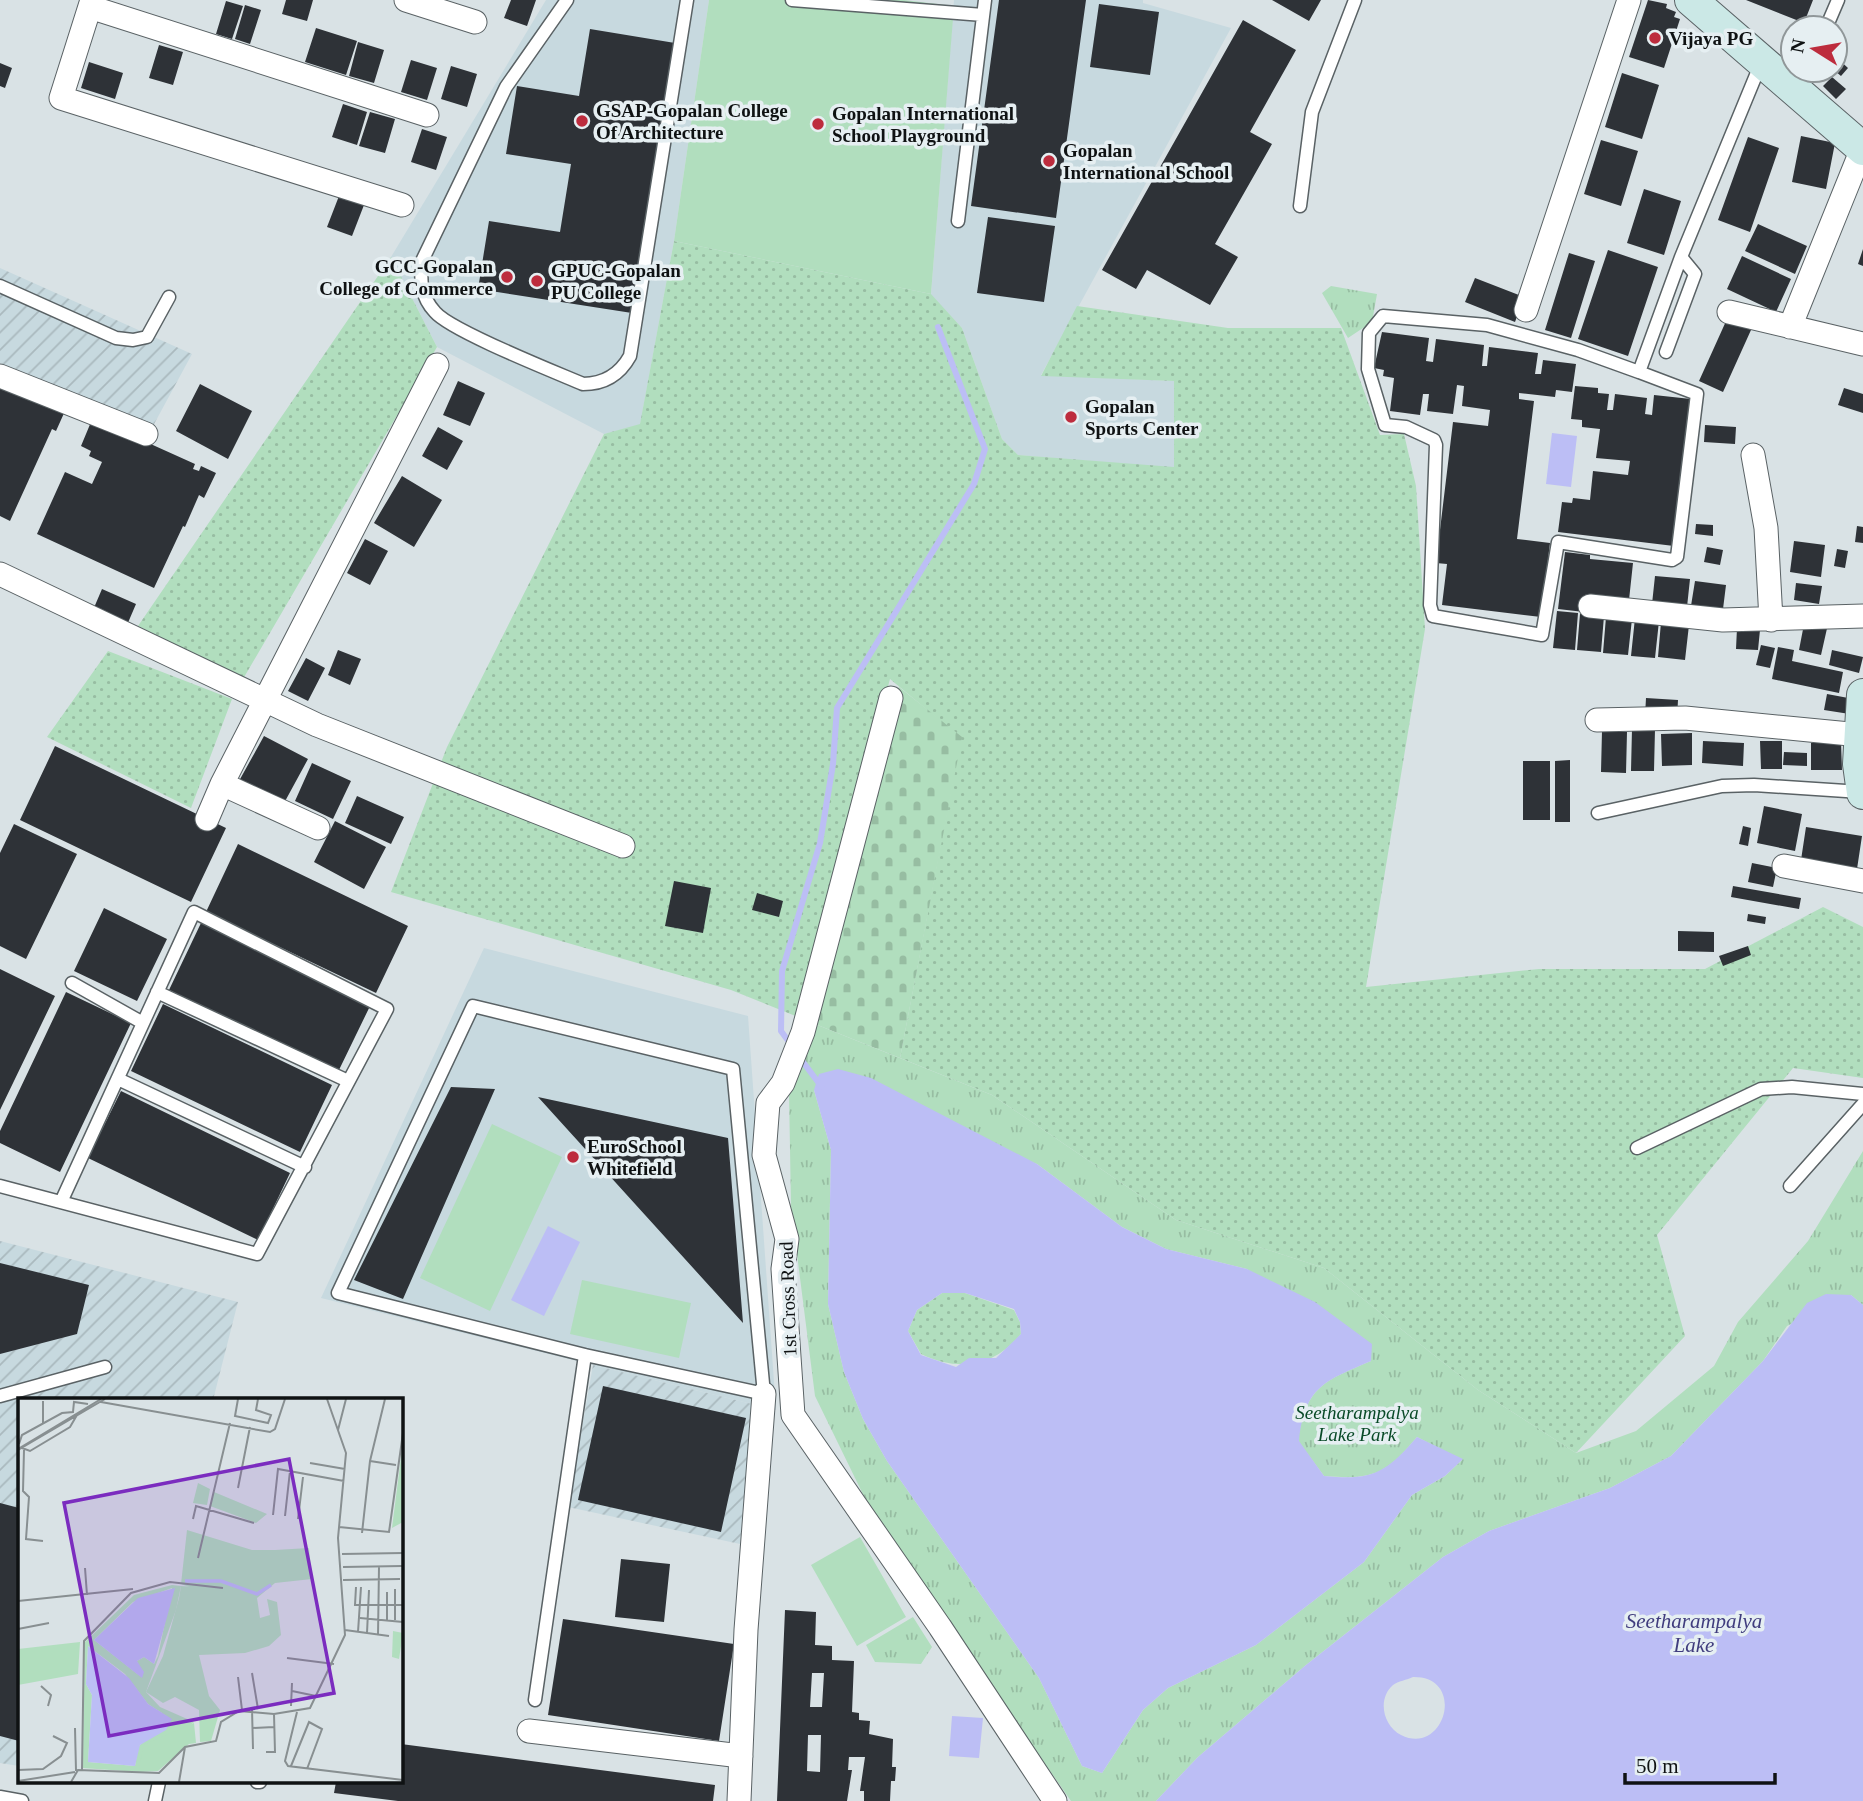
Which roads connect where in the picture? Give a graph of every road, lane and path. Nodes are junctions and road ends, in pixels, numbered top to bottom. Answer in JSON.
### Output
{"nodes":[{"id":1,"x":406,"y":0,"type":"edge"},
{"id":2,"x":567,"y":0,"type":"edge"},
{"id":3,"x":687,"y":0,"type":"edge"},
{"id":4,"x":792,"y":0,"type":"edge"},
{"id":5,"x":985,"y":0,"type":"edge"},
{"id":6,"x":1355,"y":0,"type":"edge"},
{"id":7,"x":1629,"y":0,"type":"edge"},
{"id":8,"x":1691,"y":0,"type":"edge"},
{"id":9,"x":91,"y":4,"type":"edge"},
{"id":10,"x":984,"y":15,"type":"junction"},
{"id":11,"x":475,"y":22,"type":"dead end"},
{"id":12,"x":1762,"y":61,"type":"junction"},
{"id":13,"x":1779,"y":69,"type":"edge"},
{"id":14,"x":1805,"y":84,"type":"edge"},
{"id":15,"x":427,"y":116,"type":"dead end"},
{"id":16,"x":1863,"y":149,"type":"edge"},
{"id":17,"x":402,"y":205,"type":"dead end"},
{"id":18,"x":1300,"y":205,"type":"dead end"},
{"id":19,"x":958,"y":221,"type":"dead end"},
{"id":20,"x":1681,"y":257,"type":"junction"},
{"id":21,"x":0,"y":286,"type":"edge"},
{"id":22,"x":169,"y":297,"type":"dead end"},
{"id":23,"x":1526,"y":310,"type":"dead end"},
{"id":24,"x":1729,"y":312,"type":"dead end"},
{"id":25,"x":1790,"y":327,"type":"junction"},
{"id":26,"x":1863,"y":344,"type":"edge"},
{"id":27,"x":1666,"y":352,"type":"dead end"},
{"id":28,"x":437,"y":365,"type":"dead end"},
{"id":29,"x":1639,"y":372,"type":"junction"},
{"id":30,"x":0,"y":376,"type":"edge"},
{"id":31,"x":146,"y":434,"type":"dead end"},
{"id":32,"x":1754,"y":455,"type":"dead end"},
{"id":33,"x":0,"y":574,"type":"edge"},
{"id":34,"x":1590,"y":606,"type":"dead end"},
{"id":35,"x":1863,"y":616,"type":"edge"},
{"id":36,"x":1771,"y":620,"type":"junction"},
{"id":37,"x":1863,"y":695,"type":"edge"},
{"id":38,"x":891,"y":698,"type":"dead end"},
{"id":39,"x":263,"y":699,"type":"junction"},
{"id":40,"x":1597,"y":720,"type":"dead end"},
{"id":41,"x":1860,"y":735,"type":"junction"},
{"id":42,"x":222,"y":784,"type":"junction"},
{"id":43,"x":1863,"y":792,"type":"edge"},
{"id":44,"x":1598,"y":813,"type":"dead end"},
{"id":45,"x":207,"y":819,"type":"dead end"},
{"id":46,"x":318,"y":828,"type":"dead end"},
{"id":47,"x":623,"y":846,"type":"dead end"},
{"id":48,"x":1784,"y":866,"type":"dead end"},
{"id":49,"x":1863,"y":881,"type":"edge"},
{"id":50,"x":72,"y":982,"type":"dead end"},
{"id":51,"x":157,"y":992,"type":"junction"},
{"id":52,"x":144,"y":1023,"type":"junction"},
{"id":53,"x":118,"y":1079,"type":"junction"},
{"id":54,"x":348,"y":1081,"type":"junction"},
{"id":55,"x":1863,"y":1094,"type":"edge"},
{"id":56,"x":1863,"y":1104,"type":"edge"},
{"id":57,"x":1637,"y":1148,"type":"dead end"},
{"id":58,"x":305,"y":1167,"type":"junction"},
{"id":59,"x":0,"y":1186,"type":"edge"},
{"id":60,"x":1790,"y":1186,"type":"dead end"},
{"id":61,"x":61,"y":1202,"type":"junction"},
{"id":62,"x":585,"y":1355,"type":"junction"},
{"id":63,"x":105,"y":1367,"type":"dead end"},
{"id":64,"x":764,"y":1394,"type":"junction"},
{"id":65,"x":0,"y":1396,"type":"edge"},
{"id":66,"x":535,"y":1700,"type":"dead end"},
{"id":67,"x":529,"y":1731,"type":"dead end"},
{"id":68,"x":741,"y":1756,"type":"junction"},
{"id":69,"x":0,"y":1797,"type":"edge"},
{"id":70,"x":22,"y":1801,"type":"edge"},
{"id":71,"x":739,"y":1801,"type":"edge"},
{"id":72,"x":1055,"y":1801,"type":"edge"}],
"edges":[{"from":1,"to":11,"type":"street"},
{"from":2,"to":3,"type":"lane"},
{"from":4,"to":10,"type":"lane"},
{"from":5,"to":10,"type":"lane"},
{"from":6,"to":18,"type":"lane"},
{"from":7,"to":23,"type":"street"},
{"from":8,"to":12,"type":"street"},
{"from":9,"to":15,"type":"street"},
{"from":9,"to":17,"type":"street"},
{"from":10,"to":19,"type":"lane"},
{"from":12,"to":13,"type":"street"},
{"from":12,"to":20,"type":"lane"},
{"from":14,"to":16,"type":"street"},
{"from":16,"to":25,"type":"street"},
{"from":20,"to":27,"type":"lane"},
{"from":20,"to":29,"type":"lane"},
{"from":21,"to":22,"type":"lane"},
{"from":24,"to":25,"type":"street"},
{"from":25,"to":26,"type":"street"},
{"from":28,"to":39,"type":"street"},
{"from":29,"to":29,"type":"lane"},
{"from":30,"to":31,"type":"street"},
{"from":32,"to":36,"type":"street"},
{"from":33,"to":39,"type":"street"},
{"from":34,"to":36,"type":"street"},
{"from":35,"to":36,"type":"street"},
{"from":37,"to":41,"type":"street"},
{"from":38,"to":72,"type":"street","name":"1st Cross Road"},
{"from":39,"to":42,"type":"street"},
{"from":39,"to":47,"type":"street"},
{"from":40,"to":41,"type":"street"},
{"from":41,"to":43,"type":"street"},
{"from":42,"to":45,"type":"street"},
{"from":42,"to":46,"type":"street"},
{"from":43,"to":44,"type":"lane"},
{"from":48,"to":49,"type":"street"},
{"from":50,"to":52,"type":"lane"},
{"from":51,"to":52,"type":"lane"},
{"from":51,"to":54,"type":"lane"},
{"from":51,"to":54,"type":"lane"},
{"from":52,"to":53,"type":"lane"},
{"from":53,"to":58,"type":"lane"},
{"from":53,"to":61,"type":"lane"},
{"from":54,"to":58,"type":"lane"},
{"from":55,"to":57,"type":"lane"},
{"from":56,"to":60,"type":"lane"},
{"from":58,"to":61,"type":"lane"},
{"from":59,"to":61,"type":"lane"},
{"from":62,"to":64,"type":"lane"},
{"from":62,"to":64,"type":"lane"},
{"from":62,"to":66,"type":"lane"},
{"from":63,"to":65,"type":"lane"},
{"from":64,"to":68,"type":"street"},
{"from":67,"to":68,"type":"street"},
{"from":68,"to":71,"type":"street"},
{"from":69,"to":70,"type":"lane"}]}
